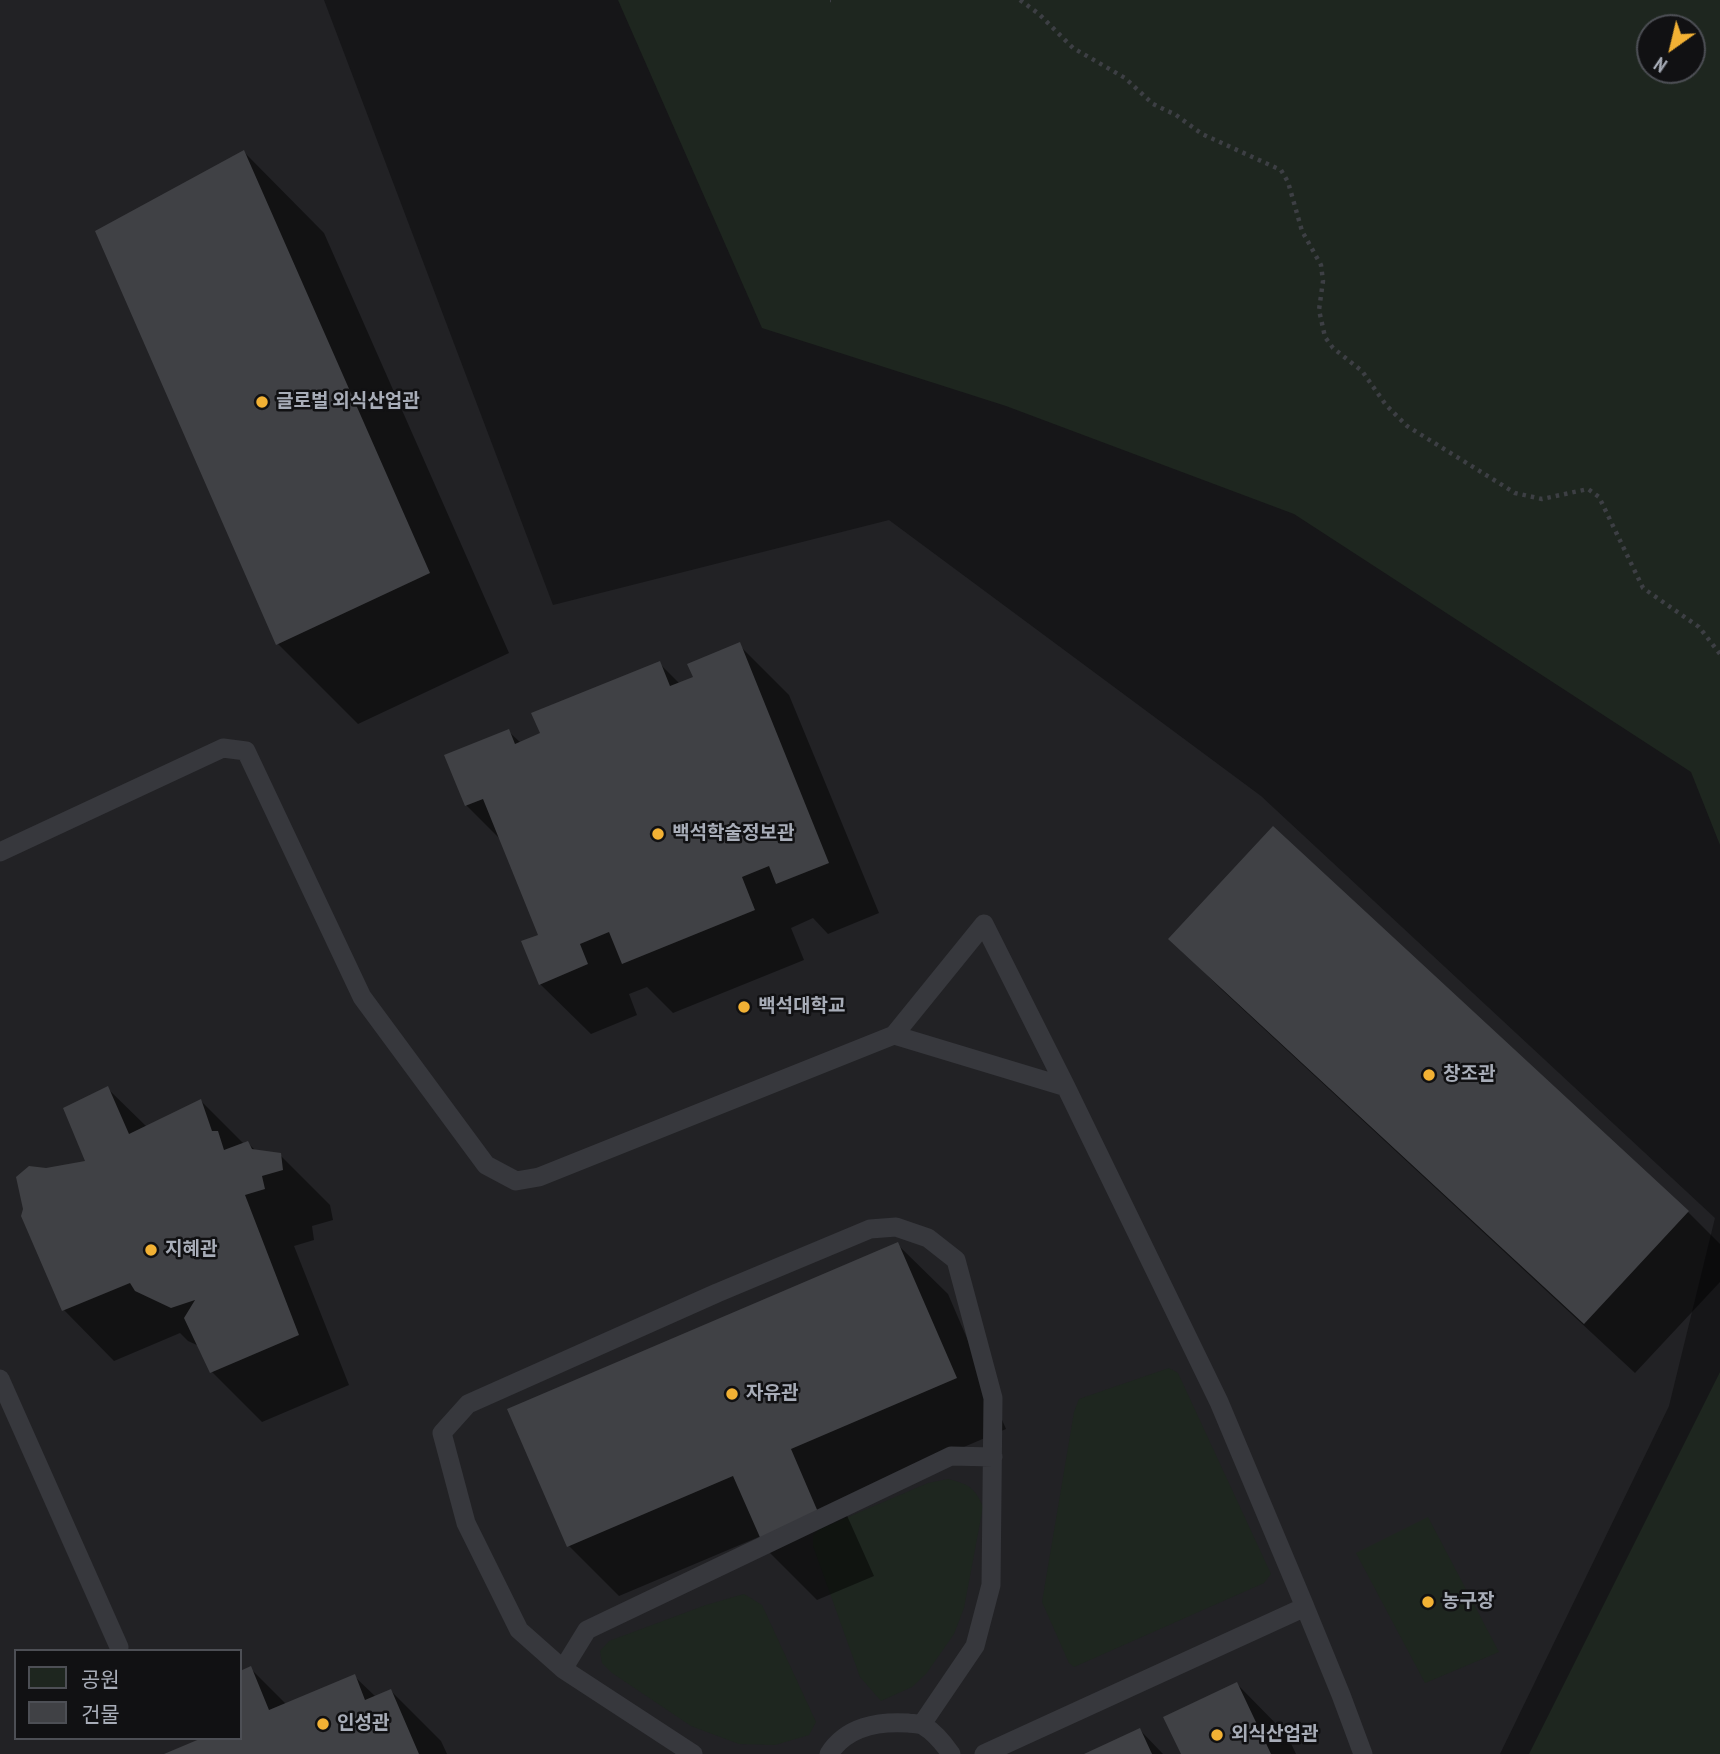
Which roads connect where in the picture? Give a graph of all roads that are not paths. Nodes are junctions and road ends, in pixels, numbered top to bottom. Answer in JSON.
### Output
{"nodes":[{"id":1,"x":0,"y":852,"type":"edge"},
{"id":2,"x":894,"y":1035,"type":"junction"},
{"id":3,"x":1066,"y":1087,"type":"junction"},
{"id":4,"x":0,"y":1379,"type":"edge"},
{"id":5,"x":993,"y":1457,"type":"junction"},
{"id":6,"x":1305,"y":1607,"type":"junction"},
{"id":7,"x":119,"y":1647,"type":"dead end"},
{"id":8,"x":563,"y":1669,"type":"junction"},
{"id":9,"x":922,"y":1724,"type":"junction"},
{"id":10,"x":693,"y":1754,"type":"edge"},
{"id":11,"x":829,"y":1754,"type":"edge"},
{"id":12,"x":951,"y":1754,"type":"edge"},
{"id":13,"x":984,"y":1754,"type":"edge"},
{"id":14,"x":1363,"y":1754,"type":"edge"}],
"edges":[{"from":1,"to":2,"type":"lane"},
{"from":2,"to":3,"type":"lane"},
{"from":2,"to":3,"type":"lane"},
{"from":3,"to":6,"type":"lane"},
{"from":4,"to":7,"type":"lane"},
{"from":5,"to":8,"type":"lane"},
{"from":5,"to":8,"type":"lane"},
{"from":5,"to":9,"type":"lane"},
{"from":6,"to":13,"type":"lane"},
{"from":6,"to":14,"type":"lane"},
{"from":8,"to":10,"type":"lane"},
{"from":9,"to":11,"type":"lane"},
{"from":9,"to":12,"type":"lane"}]}
